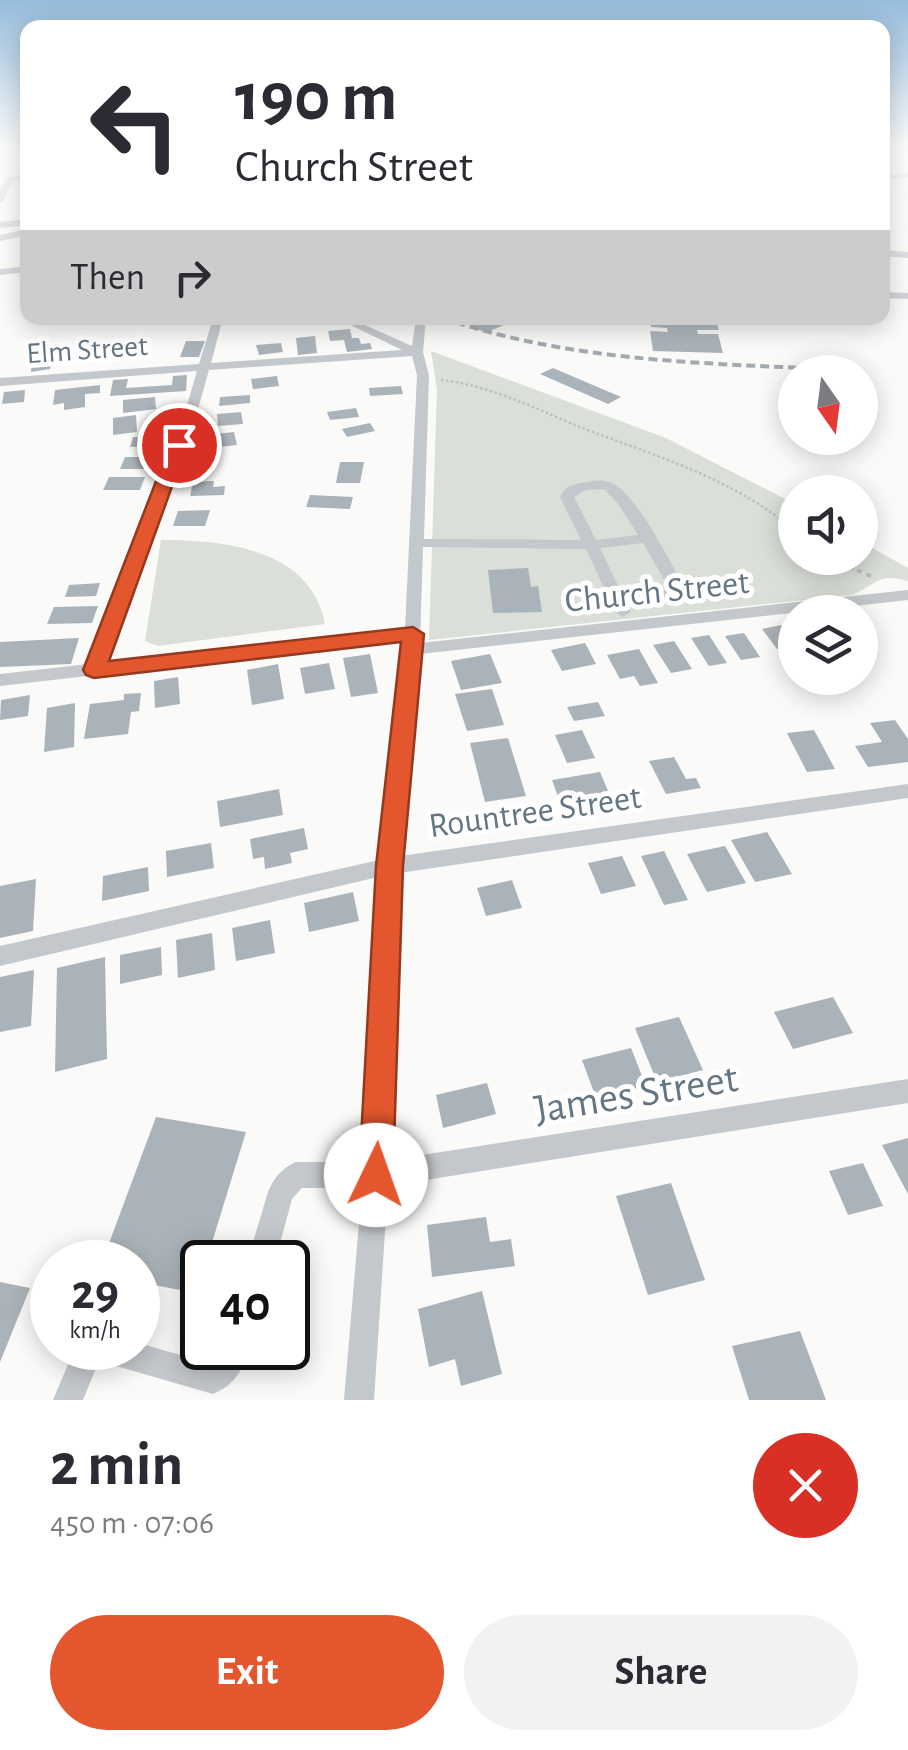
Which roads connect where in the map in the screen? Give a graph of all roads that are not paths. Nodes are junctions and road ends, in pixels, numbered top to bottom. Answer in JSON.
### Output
{"nodes":[{"id":1,"x":216,"y":325,"type":"edge"},
{"id":2,"x":357,"y":325,"type":"edge"},
{"id":3,"x":419,"y":325,"type":"edge"},
{"id":4,"x":417,"y":352,"type":"junction"},
{"id":5,"x":204,"y":367,"type":"junction"},
{"id":6,"x":1,"y":383,"type":"edge"},
{"id":7,"x":646,"y":538,"type":"junction"},
{"id":8,"x":416,"y":543,"type":"junction"},
{"id":9,"x":591,"y":546,"type":"junction"},
{"id":10,"x":908,"y":595,"type":"edge"},
{"id":11,"x":618,"y":602,"type":"junction"},
{"id":12,"x":630,"y":625,"type":"junction"},
{"id":13,"x":413,"y":641,"type":"junction"},
{"id":14,"x":94,"y":670,"type":"junction"},
{"id":15,"x":0,"y":680,"type":"edge"},
{"id":16,"x":908,"y":791,"type":"edge"},
{"id":17,"x":390,"y":866,"type":"junction"},
{"id":18,"x":0,"y":956,"type":"edge"},
{"id":19,"x":908,"y":1090,"type":"edge"},
{"id":20,"x":376,"y":1175,"type":"junction"},
{"id":21,"x":268,"y":1240,"type":"edge"},
{"id":22,"x":160,"y":1365,"type":"edge"},
{"id":23,"x":80,"y":1370,"type":"edge"},
{"id":24,"x":223,"y":1370,"type":"edge"},
{"id":25,"x":68,"y":1400,"type":"edge"},
{"id":26,"x":359,"y":1400,"type":"edge"}],
"edges":[{"from":1,"to":5,"type":"street"},
{"from":2,"to":4,"type":"street"},
{"from":3,"to":4,"type":"street"},
{"from":4,"to":5,"type":"street","name":"Elm Street"},
{"from":4,"to":8,"type":"street"},
{"from":5,"to":6,"type":"street","name":"Elm Street"},
{"from":5,"to":14,"type":"street"},
{"from":7,"to":9,"type":"street"},
{"from":7,"to":9,"type":"street"},
{"from":7,"to":11,"type":"street"},
{"from":8,"to":9,"type":"street"},
{"from":8,"to":13,"type":"street"},
{"from":9,"to":11,"type":"street"},
{"from":10,"to":12,"type":"street","name":"Church Street"},
{"from":11,"to":12,"type":"street"},
{"from":12,"to":13,"type":"street","name":"Church Street"},
{"from":13,"to":14,"type":"street","name":"Church Street"},
{"from":13,"to":17,"type":"street"},
{"from":14,"to":15,"type":"street","name":"Church Street"},
{"from":16,"to":17,"type":"street","name":"Rountree Street"},
{"from":17,"to":18,"type":"street","name":"Rountree Street"},
{"from":17,"to":20,"type":"street"},
{"from":19,"to":20,"type":"street","name":"James Street"},
{"from":20,"to":21,"type":"street","name":"James Street"},
{"from":20,"to":26,"type":"street"},
{"from":22,"to":24,"type":"street"},
{"from":23,"to":25,"type":"street"}]}
